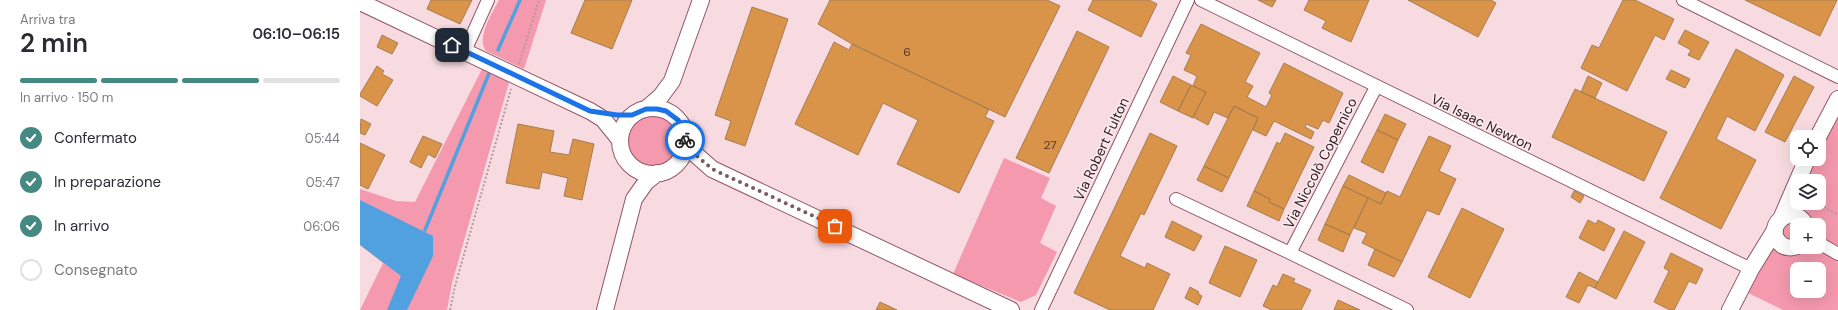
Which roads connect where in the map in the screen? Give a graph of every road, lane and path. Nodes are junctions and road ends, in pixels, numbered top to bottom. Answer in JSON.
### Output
{"nodes":[{"id":1,"x":488,"y":0,"type":"edge"},
{"id":2,"x":539,"y":0,"type":"edge"},
{"id":3,"x":701,"y":0,"type":"edge"},
{"id":4,"x":1188,"y":0,"type":"edge"},
{"id":5,"x":1201,"y":0,"type":"edge"},
{"id":6,"x":1683,"y":0,"type":"edge"},
{"id":7,"x":360,"y":2,"type":"edge"},
{"id":8,"x":465,"y":51,"type":"junction"},
{"id":9,"x":518,"y":67,"type":"dead end"},
{"id":10,"x":1838,"y":77,"type":"edge"},
{"id":11,"x":672,"y":81,"type":"junction"},
{"id":12,"x":513,"y":84,"type":"dead end"},
{"id":13,"x":1376,"y":87,"type":"junction"},
{"id":14,"x":1838,"y":99,"type":"edge"},
{"id":15,"x":590,"y":111,"type":"junction"},
{"id":16,"x":639,"y":112,"type":"junction"},
{"id":17,"x":675,"y":118,"type":"junction"},
{"id":18,"x":1822,"y":130,"type":"edge"},
{"id":19,"x":620,"y":140,"type":"junction"},
{"id":20,"x":685,"y":145,"type":"junction"},
{"id":21,"x":628,"y":163,"type":"junction"},
{"id":22,"x":672,"y":167,"type":"junction"},
{"id":23,"x":712,"y":169,"type":"junction"},
{"id":24,"x":657,"y":173,"type":"junction"},
{"id":25,"x":634,"y":199,"type":"junction"},
{"id":26,"x":1176,"y":199,"type":"dead end"},
{"id":27,"x":1790,"y":202,"type":"edge"},
{"id":28,"x":1826,"y":208,"type":"edge"},
{"id":29,"x":1801,"y":215,"type":"edge"},
{"id":30,"x":1838,"y":215,"type":"edge"},
{"id":31,"x":1779,"y":231,"type":"junction"},
{"id":32,"x":1790,"y":248,"type":"edge"},
{"id":33,"x":1826,"y":248,"type":"edge"},
{"id":34,"x":1290,"y":253,"type":"junction"},
{"id":35,"x":1838,"y":254,"type":"edge"},
{"id":36,"x":1751,"y":269,"type":"junction"},
{"id":37,"x":1005,"y":308,"type":"edge"},
{"id":38,"x":450,"y":310,"type":"edge"},
{"id":39,"x":605,"y":310,"type":"edge"},
{"id":40,"x":1041,"y":310,"type":"edge"},
{"id":41,"x":1407,"y":310,"type":"edge"},
{"id":42,"x":1730,"y":310,"type":"edge"}],
"edges":[{"from":1,"to":8,"type":"street"},
{"from":2,"to":9,"type":"path"},
{"from":3,"to":11,"type":"street"},
{"from":4,"to":40,"type":"street","name":"Via Robert Fulton"},
{"from":5,"to":13,"type":"street","name":"Via Isaac Newton"},
{"from":6,"to":10,"type":"street"},
{"from":7,"to":8,"type":"street"},
{"from":8,"to":15,"type":"street"},
{"from":11,"to":16,"type":"street"},
{"from":11,"to":17,"type":"street"},
{"from":12,"to":38,"type":"path"},
{"from":13,"to":34,"type":"street","name":"Via Niccolò Copernico"},
{"from":13,"to":36,"type":"street","name":"Via Isaac Newton"},
{"from":14,"to":18,"type":"street"},
{"from":15,"to":16,"type":"street"},
{"from":15,"to":19,"type":"street"},
{"from":16,"to":17,"type":"street"},
{"from":16,"to":19,"type":"street"},
{"from":17,"to":20,"type":"street"},
{"from":19,"to":21,"type":"street"},
{"from":20,"to":22,"type":"street"},
{"from":20,"to":23,"type":"street"},
{"from":21,"to":24,"type":"street"},
{"from":21,"to":25,"type":"street"},
{"from":22,"to":23,"type":"street"},
{"from":22,"to":24,"type":"street"},
{"from":23,"to":37,"type":"street"},
{"from":24,"to":25,"type":"street"},
{"from":25,"to":39,"type":"street"},
{"from":26,"to":34,"type":"street"},
{"from":27,"to":31,"type":"street"},
{"from":28,"to":30,"type":"path"},
{"from":29,"to":31,"type":"street"},
{"from":31,"to":32,"type":"street"},
{"from":31,"to":36,"type":"street"},
{"from":33,"to":35,"type":"street"},
{"from":34,"to":41,"type":"street"},
{"from":36,"to":42,"type":"street"}]}
